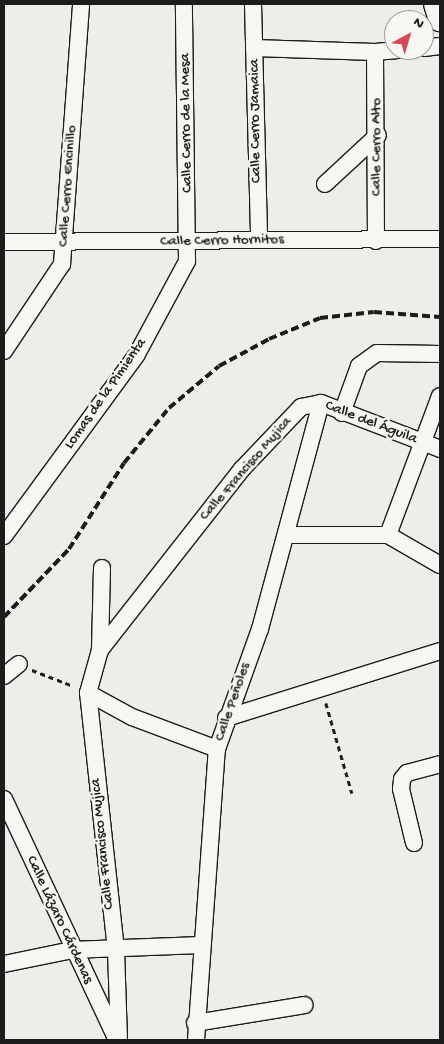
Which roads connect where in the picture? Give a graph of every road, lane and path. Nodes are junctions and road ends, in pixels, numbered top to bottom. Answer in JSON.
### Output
{"nodes":[{"id":1,"x":82,"y":4,"type":"edge"},
{"id":2,"x":184,"y":4,"type":"edge"},
{"id":3,"x":253,"y":4,"type":"edge"},
{"id":4,"x":435,"y":4,"type":"edge"},
{"id":5,"x":440,"y":20,"type":"edge"},
{"id":6,"x":254,"y":48,"type":"junction"},
{"id":7,"x":384,"y":51,"type":"edge"},
{"id":8,"x":375,"y":52,"type":"junction"},
{"id":9,"x":378,"y":135,"type":"junction"},
{"id":10,"x":325,"y":184,"type":"dead end"},
{"id":11,"x":259,"y":239,"type":"junction"},
{"id":12,"x":440,"y":239,"type":"edge"},
{"id":13,"x":376,"y":241,"type":"junction"},
{"id":14,"x":4,"y":242,"type":"edge"},
{"id":15,"x":64,"y":242,"type":"junction"},
{"id":16,"x":190,"y":243,"type":"junction"},
{"id":17,"x":4,"y":351,"type":"edge"},
{"id":18,"x":440,"y":354,"type":"edge"},
{"id":19,"x":440,"y":396,"type":"edge"},
{"id":20,"x":321,"y":403,"type":"junction"},
{"id":21,"x":301,"y":406,"type":"joint"},
{"id":22,"x":342,"y":413,"type":"junction"},
{"id":23,"x":420,"y":443,"type":"junction"},
{"id":24,"x":440,"y":449,"type":"edge"},
{"id":25,"x":388,"y":535,"type":"junction"},
{"id":26,"x":4,"y":536,"type":"edge"},
{"id":27,"x":286,"y":536,"type":"junction"},
{"id":28,"x":440,"y":565,"type":"edge"},
{"id":29,"x":102,"y":568,"type":"dead end"},
{"id":30,"x":100,"y":650,"type":"junction"},
{"id":31,"x":440,"y":651,"type":"edge"},
{"id":32,"x":19,"y":664,"type":"joint"},
{"id":33,"x":4,"y":676,"type":"edge"},
{"id":34,"x":322,"y":689,"type":"junction"},
{"id":35,"x":88,"y":693,"type":"junction"},
{"id":36,"x":226,"y":718,"type":"junction"},
{"id":37,"x":217,"y":749,"type":"junction"},
{"id":38,"x":440,"y":764,"type":"edge"},
{"id":39,"x":352,"y":793,"type":"dead end"},
{"id":40,"x":4,"y":799,"type":"edge"},
{"id":41,"x":414,"y":843,"type":"dead end"},
{"id":42,"x":200,"y":945,"type":"junction"},
{"id":43,"x":72,"y":950,"type":"junction"},
{"id":44,"x":116,"y":950,"type":"junction"},
{"id":45,"x":4,"y":964,"type":"edge"},
{"id":46,"x":305,"y":1004,"type":"dead end"},
{"id":47,"x":195,"y":1024,"type":"junction"},
{"id":48,"x":118,"y":1040,"type":"edge"},
{"id":49,"x":196,"y":1040,"type":"edge"}],
"edges":[{"from":1,"to":15,"type":"street","name":"Calle Cerro Encinillo"},
{"from":2,"to":16,"type":"street","name":"Calle Cerro de la Mesa"},
{"from":3,"to":6,"type":"street","name":"Calle Cerro Jamaica"},
{"from":4,"to":5,"type":"main road"},
{"from":6,"to":8,"type":"street"},
{"from":6,"to":11,"type":"street","name":"Calle Cerro Jamaica"},
{"from":7,"to":8,"type":"street"},
{"from":8,"to":9,"type":"street","name":"Calle Cerro Alto"},
{"from":9,"to":10,"type":"street"},
{"from":9,"to":13,"type":"street","name":"Calle Cerro Alto"},
{"from":11,"to":13,"type":"street","name":"Calle Cerro Hornitos"},
{"from":11,"to":16,"type":"street","name":"Calle Cerro Hornitos"},
{"from":12,"to":13,"type":"street","name":"Calle Cerro Hornitos"},
{"from":14,"to":15,"type":"street","name":"Calle Cerro Hornitos"},
{"from":15,"to":16,"type":"street","name":"Calle Cerro Hornitos"},
{"from":15,"to":17,"type":"street","name":"Calle Cerro Encinillo"},
{"from":16,"to":26,"type":"street","name":"Lomas de la Pimienta"},
{"from":18,"to":22,"type":"street"},
{"from":19,"to":23,"type":"street"},
{"from":20,"to":21,"type":"street","name":"Calle del Águila"},
{"from":20,"to":22,"type":"street","name":"Calle del Águila"},
{"from":20,"to":27,"type":"street","name":"Calle Peñoles"},
{"from":21,"to":30,"type":"street","name":"Calle Francisco Mujica"},
{"from":22,"to":23,"type":"street","name":"Calle del Águila"},
{"from":23,"to":24,"type":"street","name":"Calle del Águila"},
{"from":23,"to":25,"type":"street"},
{"from":25,"to":27,"type":"street"},
{"from":25,"to":28,"type":"street"},
{"from":27,"to":36,"type":"street","name":"Calle Peñoles"},
{"from":29,"to":30,"type":"street","name":"Calle Francisco Mujica"},
{"from":30,"to":35,"type":"street","name":"Calle Francisco Mujica"},
{"from":31,"to":34,"type":"street"},
{"from":32,"to":33,"type":"street"},
{"from":32,"to":35,"type":"path"},
{"from":34,"to":36,"type":"street"},
{"from":34,"to":39,"type":"path"},
{"from":35,"to":37,"type":"street"},
{"from":35,"to":44,"type":"street","name":"Calle Francisco Mujica"},
{"from":36,"to":37,"type":"street","name":"Calle Peñoles"},
{"from":37,"to":42,"type":"street","name":"Calle Peñoles"},
{"from":38,"to":41,"type":"street"},
{"from":40,"to":43,"type":"street","name":"Calle Lázaro Cárdenas"},
{"from":42,"to":44,"type":"street"},
{"from":42,"to":47,"type":"street","name":"Calle Peñoles"},
{"from":43,"to":44,"type":"street"},
{"from":43,"to":45,"type":"street"},
{"from":43,"to":48,"type":"street","name":"Calle Lázaro Cárdenas"},
{"from":44,"to":48,"type":"street","name":"Calle Francisco Mujica"},
{"from":46,"to":47,"type":"street"},
{"from":47,"to":49,"type":"street","name":"Calle Peñoles"}]}
